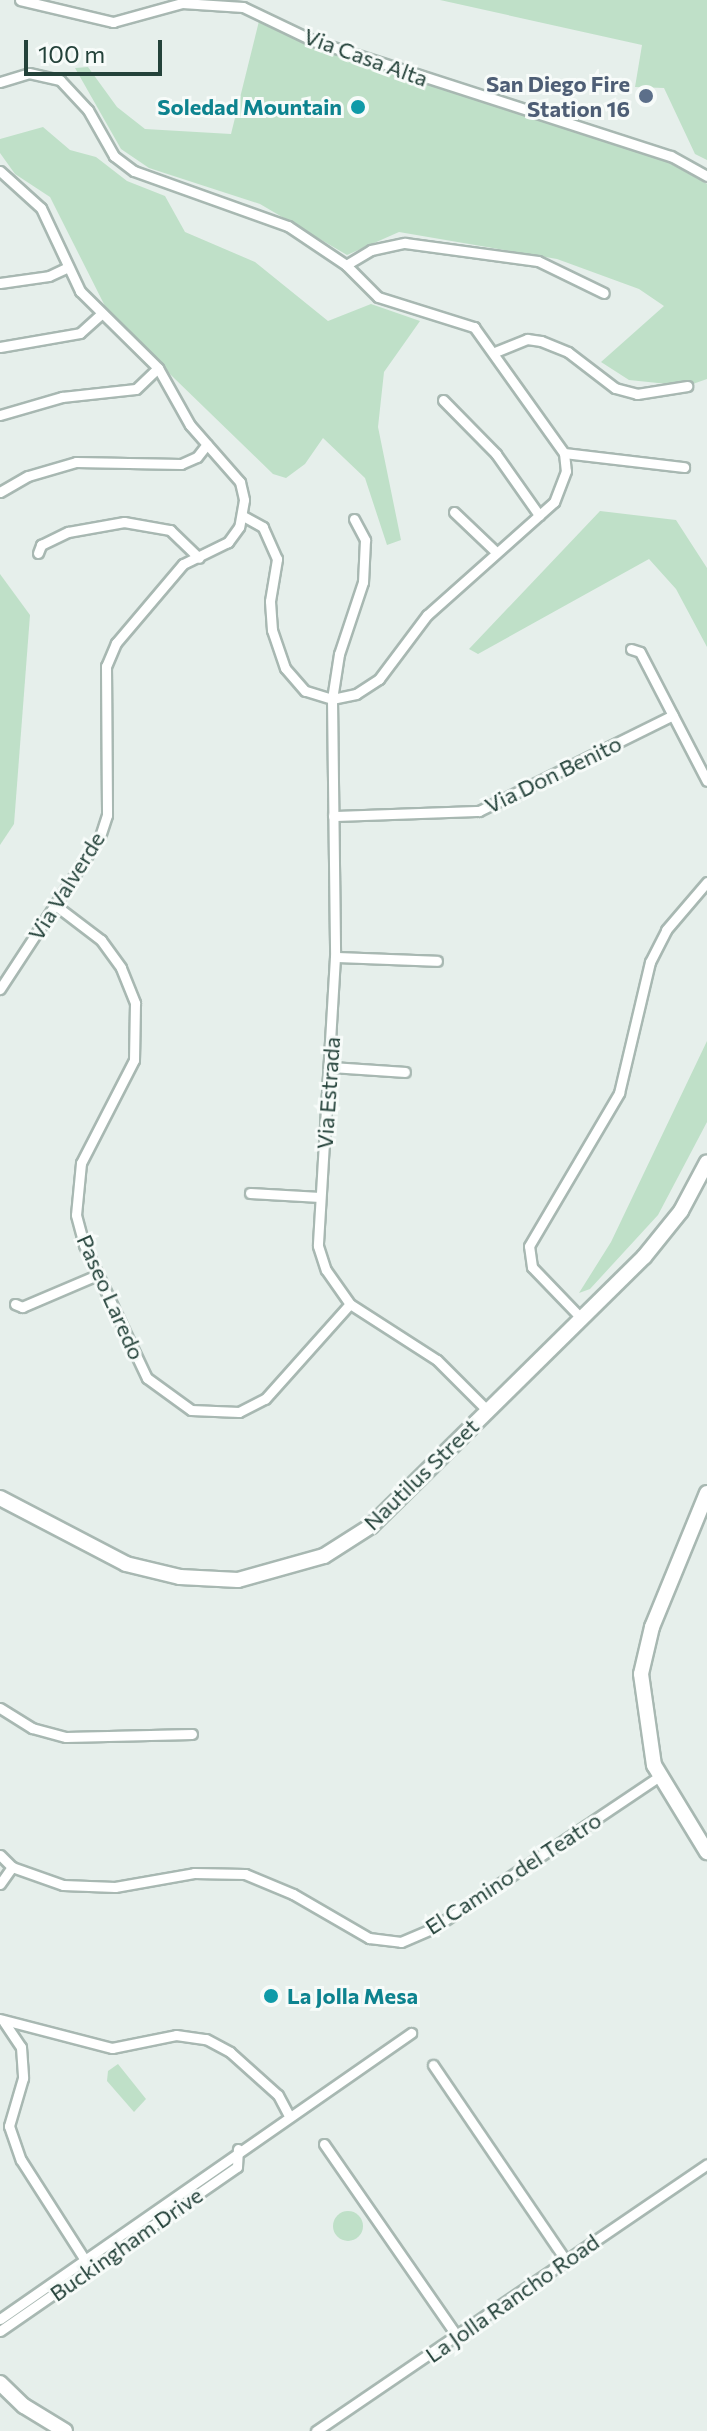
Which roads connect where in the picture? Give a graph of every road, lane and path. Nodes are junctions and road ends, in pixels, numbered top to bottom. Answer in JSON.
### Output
{"nodes":[{"id":1,"x":20,"y":0,"type":"edge"},
{"id":2,"x":0,"y":82,"type":"edge"},
{"id":3,"x":0,"y":171,"type":"edge"},
{"id":4,"x":707,"y":176,"type":"edge"},
{"id":5,"x":346,"y":265,"type":"junction"},
{"id":6,"x":68,"y":267,"type":"junction"},
{"id":7,"x":0,"y":283,"type":"edge"},
{"id":8,"x":604,"y":293,"type":"dead end"},
{"id":9,"x":100,"y":315,"type":"junction"},
{"id":10,"x":0,"y":347,"type":"edge"},
{"id":11,"x":495,"y":352,"type":"junction"},
{"id":12,"x":158,"y":368,"type":"junction"},
{"id":13,"x":687,"y":386,"type":"dead end"},
{"id":14,"x":443,"y":400,"type":"dead end"},
{"id":15,"x":0,"y":415,"type":"edge"},
{"id":16,"x":207,"y":444,"type":"junction"},
{"id":17,"x":564,"y":453,"type":"junction"},
{"id":18,"x":684,"y":467,"type":"dead end"},
{"id":19,"x":0,"y":492,"type":"edge"},
{"id":20,"x":454,"y":512,"type":"dead end"},
{"id":21,"x":539,"y":515,"type":"junction"},
{"id":22,"x":243,"y":516,"type":"junction"},
{"id":23,"x":354,"y":519,"type":"dead end"},
{"id":24,"x":496,"y":552,"type":"junction"},
{"id":25,"x":38,"y":553,"type":"dead end"},
{"id":26,"x":199,"y":558,"type":"junction"},
{"id":27,"x":631,"y":649,"type":"dead end"},
{"id":28,"x":332,"y":699,"type":"junction"},
{"id":29,"x":673,"y":715,"type":"junction"},
{"id":30,"x":707,"y":781,"type":"edge"},
{"id":31,"x":333,"y":816,"type":"junction"},
{"id":32,"x":707,"y":882,"type":"edge"},
{"id":33,"x":55,"y":905,"type":"junction"},
{"id":34,"x":335,"y":957,"type":"junction"},
{"id":35,"x":437,"y":961,"type":"dead end"},
{"id":36,"x":0,"y":989,"type":"edge"},
{"id":37,"x":332,"y":1067,"type":"junction"},
{"id":38,"x":405,"y":1072,"type":"dead end"},
{"id":39,"x":707,"y":1162,"type":"edge"},
{"id":40,"x":250,"y":1193,"type":"dead end"},
{"id":41,"x":320,"y":1197,"type":"junction"},
{"id":42,"x":97,"y":1275,"type":"junction"},
{"id":43,"x":15,"y":1304,"type":"dead end"},
{"id":44,"x":350,"y":1304,"type":"junction"},
{"id":45,"x":582,"y":1319,"type":"junction"},
{"id":46,"x":487,"y":1410,"type":"junction"},
{"id":47,"x":707,"y":1493,"type":"edge"},
{"id":48,"x":0,"y":1498,"type":"edge"},
{"id":49,"x":0,"y":1708,"type":"edge"},
{"id":50,"x":192,"y":1734,"type":"dead end"},
{"id":51,"x":660,"y":1776,"type":"junction"},
{"id":52,"x":707,"y":1852,"type":"edge"},
{"id":53,"x":0,"y":1855,"type":"edge"},
{"id":54,"x":12,"y":1867,"type":"junction"},
{"id":55,"x":0,"y":1884,"type":"edge"},
{"id":56,"x":1,"y":2020,"type":"edge"},
{"id":57,"x":411,"y":2033,"type":"dead end"},
{"id":58,"x":433,"y":2065,"type":"dead end"},
{"id":59,"x":288,"y":2114,"type":"junction"},
{"id":60,"x":324,"y":2144,"type":"dead end"},
{"id":61,"x":238,"y":2149,"type":"junction"},
{"id":62,"x":707,"y":2164,"type":"edge"},
{"id":63,"x":83,"y":2257,"type":"junction"},
{"id":64,"x":566,"y":2261,"type":"junction"},
{"id":65,"x":0,"y":2319,"type":"edge"},
{"id":66,"x":0,"y":2331,"type":"edge"},
{"id":67,"x":457,"y":2336,"type":"junction"},
{"id":68,"x":0,"y":2383,"type":"edge"},
{"id":69,"x":65,"y":2431,"type":"edge"},
{"id":70,"x":316,"y":2431,"type":"edge"}],
"edges":[{"from":1,"to":4,"type":"street","name":"Via Casa Alta"},
{"from":2,"to":5,"type":"street"},
{"from":3,"to":6,"type":"street"},
{"from":5,"to":8,"type":"street"},
{"from":5,"to":11,"type":"street"},
{"from":6,"to":7,"type":"street"},
{"from":6,"to":9,"type":"street"},
{"from":9,"to":10,"type":"street"},
{"from":9,"to":12,"type":"street"},
{"from":11,"to":13,"type":"street"},
{"from":11,"to":17,"type":"street"},
{"from":12,"to":15,"type":"street"},
{"from":12,"to":16,"type":"street"},
{"from":14,"to":21,"type":"street"},
{"from":16,"to":19,"type":"street"},
{"from":16,"to":22,"type":"street"},
{"from":17,"to":18,"type":"street"},
{"from":17,"to":21,"type":"street"},
{"from":20,"to":24,"type":"street"},
{"from":21,"to":24,"type":"street"},
{"from":22,"to":26,"type":"street","name":"Via Valverde"},
{"from":22,"to":28,"type":"street"},
{"from":23,"to":28,"type":"street","name":"Via Estrada"},
{"from":24,"to":28,"type":"street"},
{"from":25,"to":26,"type":"street"},
{"from":26,"to":33,"type":"street","name":"Via Valverde"},
{"from":27,"to":29,"type":"street"},
{"from":28,"to":31,"type":"street","name":"Via Estrada"},
{"from":29,"to":30,"type":"street"},
{"from":29,"to":31,"type":"street","name":"Via Don Benito"},
{"from":31,"to":34,"type":"street","name":"Via Estrada"},
{"from":32,"to":45,"type":"street"},
{"from":33,"to":36,"type":"street","name":"Via Valverde"},
{"from":33,"to":42,"type":"street","name":"Paseo Laredo"},
{"from":34,"to":35,"type":"street"},
{"from":34,"to":37,"type":"street","name":"Via Estrada"},
{"from":37,"to":38,"type":"street"},
{"from":37,"to":41,"type":"street","name":"Via Estrada"},
{"from":39,"to":45,"type":"main road","name":"Nautilus Street"},
{"from":40,"to":41,"type":"street"},
{"from":41,"to":44,"type":"street","name":"Via Estrada"},
{"from":42,"to":43,"type":"street"},
{"from":42,"to":44,"type":"street","name":"Paseo Laredo"},
{"from":44,"to":46,"type":"street","name":"Via Estrada"},
{"from":45,"to":46,"type":"main road","name":"Nautilus Street"},
{"from":46,"to":48,"type":"main road","name":"Nautilus Street"},
{"from":47,"to":51,"type":"main road"},
{"from":49,"to":50,"type":"street"},
{"from":51,"to":52,"type":"main road"},
{"from":51,"to":54,"type":"street","name":"El Camino del Teatro"},
{"from":53,"to":54,"type":"street","name":"El Camino del Teatro"},
{"from":54,"to":55,"type":"street"},
{"from":56,"to":59,"type":"street"},
{"from":56,"to":63,"type":"street"},
{"from":57,"to":59,"type":"street","name":"Buckingham Drive"},
{"from":58,"to":64,"type":"street"},
{"from":59,"to":61,"type":"street","name":"Buckingham Drive"},
{"from":60,"to":67,"type":"street"},
{"from":61,"to":63,"type":"street","name":"Buckingham Drive"},
{"from":61,"to":66,"type":"street","name":"Buckingham Drive"},
{"from":62,"to":64,"type":"street","name":"La Jolla Rancho Road"},
{"from":63,"to":65,"type":"street","name":"Buckingham Drive"},
{"from":64,"to":67,"type":"street","name":"La Jolla Rancho Road"},
{"from":67,"to":70,"type":"street","name":"La Jolla Rancho Road"},
{"from":68,"to":69,"type":"main road"}]}
